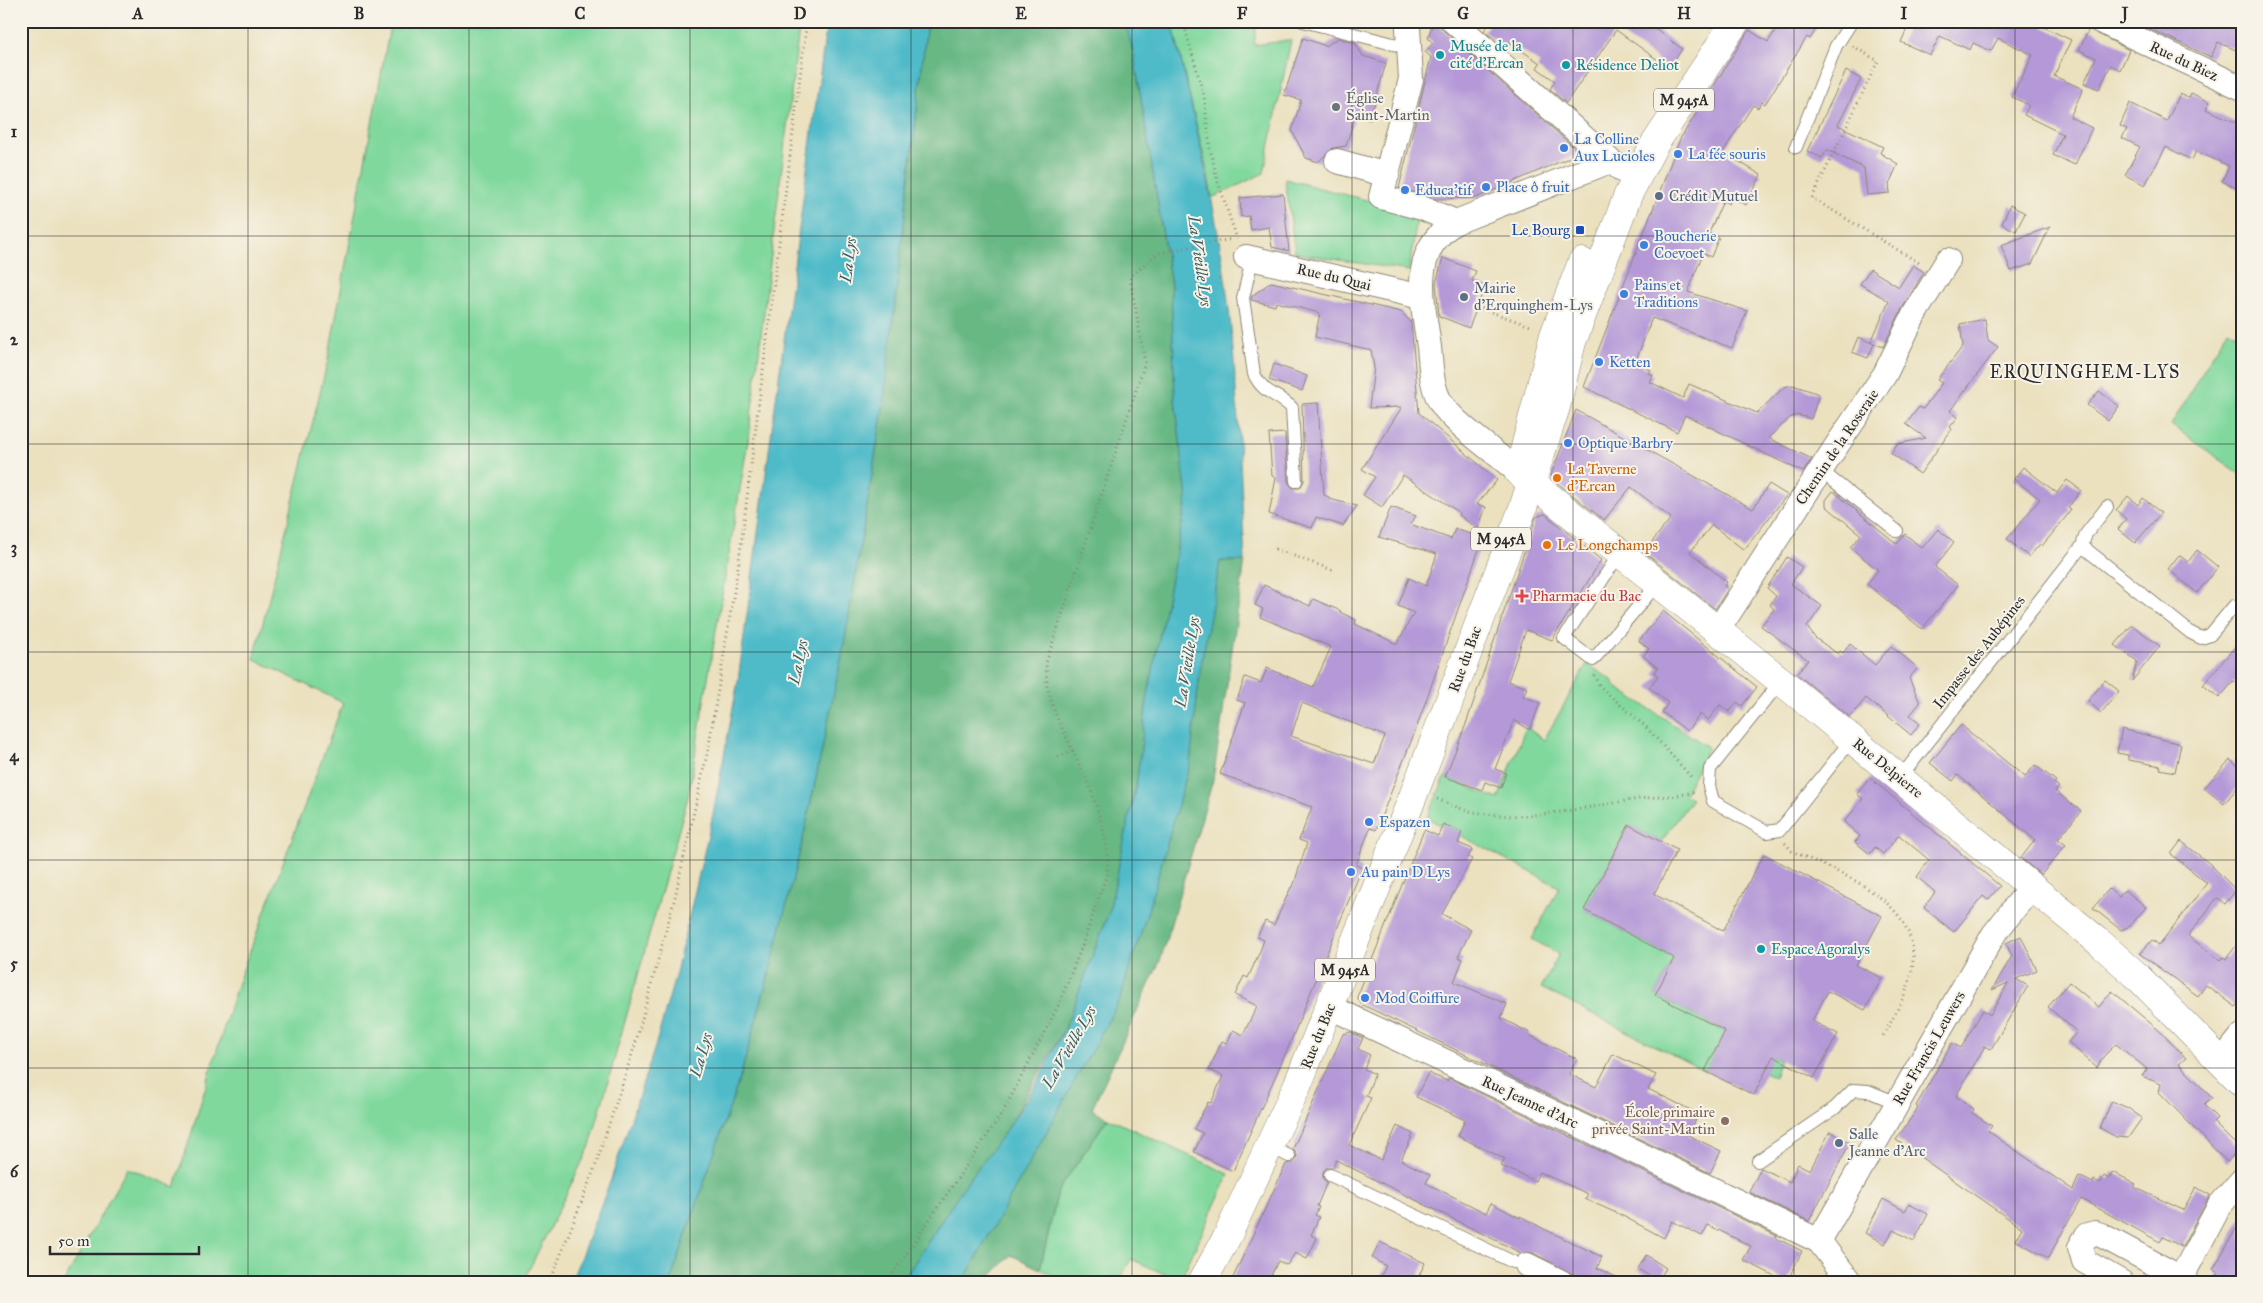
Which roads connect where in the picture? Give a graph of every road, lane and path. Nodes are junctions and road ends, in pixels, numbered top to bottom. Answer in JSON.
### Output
{"nodes":[{"id":1,"x":807,"y":21,"type":"edge"},
{"id":2,"x":1183,"y":21,"type":"edge"},
{"id":3,"x":1303,"y":21,"type":"edge"},
{"id":4,"x":1410,"y":21,"type":"edge"},
{"id":5,"x":1453,"y":21,"type":"edge"},
{"id":6,"x":1716,"y":21,"type":"edge"},
{"id":7,"x":1736,"y":21,"type":"edge"},
{"id":8,"x":1852,"y":21,"type":"edge"},
{"id":9,"x":2100,"y":21,"type":"edge"},
{"id":10,"x":1841,"y":39,"type":"junction"},
{"id":11,"x":1409,"y":48,"type":"junction"},
{"id":12,"x":2242,"y":88,"type":"edge"},
{"id":13,"x":1796,"y":147,"type":"dead end"},
{"id":14,"x":1337,"y":161,"type":"dead end"},
{"id":15,"x":1622,"y":170,"type":"junction"},
{"id":16,"x":1387,"y":175,"type":"junction"},
{"id":17,"x":1456,"y":222,"type":"junction"},
{"id":18,"x":1245,"y":252,"type":"junction"},
{"id":19,"x":1944,"y":267,"type":"joint"},
{"id":20,"x":1422,"y":297,"type":"junction"},
{"id":21,"x":1477,"y":308,"type":"dead end"},
{"id":22,"x":1554,"y":335,"type":"junction"},
{"id":23,"x":1820,"y":470,"type":"junction"},
{"id":24,"x":1525,"y":478,"type":"junction"},
{"id":25,"x":1296,"y":481,"type":"dead end"},
{"id":26,"x":2107,"y":507,"type":"dead end"},
{"id":27,"x":1897,"y":531,"type":"dead end"},
{"id":28,"x":2082,"y":546,"type":"junction"},
{"id":29,"x":1275,"y":549,"type":"dead end"},
{"id":30,"x":1620,"y":553,"type":"junction"},
{"id":31,"x":1335,"y":571,"type":"dead end"},
{"id":32,"x":1658,"y":583,"type":"junction"},
{"id":33,"x":2234,"y":606,"type":"dead end"},
{"id":34,"x":1718,"y":630,"type":"junction"},
{"id":35,"x":1593,"y":660,"type":"junction"},
{"id":36,"x":1781,"y":681,"type":"junction"},
{"id":37,"x":1852,"y":739,"type":"junction"},
{"id":38,"x":1074,"y":750,"type":"junction"},
{"id":39,"x":1058,"y":757,"type":"dead end"},
{"id":40,"x":1900,"y":778,"type":"junction"},
{"id":41,"x":1705,"y":788,"type":"junction"},
{"id":42,"x":1415,"y":791,"type":"junction"},
{"id":43,"x":1774,"y":831,"type":"junction"},
{"id":44,"x":2032,"y":886,"type":"junction"},
{"id":45,"x":1330,"y":1007,"type":"junction"},
{"id":46,"x":2242,"y":1036,"type":"edge"},
{"id":47,"x":1882,"y":1038,"type":"dead end"},
{"id":48,"x":2221,"y":1062,"type":"junction"},
{"id":49,"x":2242,"y":1083,"type":"edge"},
{"id":50,"x":1897,"y":1103,"type":"junction"},
{"id":51,"x":1758,"y":1161,"type":"dead end"},
{"id":52,"x":1330,"y":1175,"type":"dead end"},
{"id":53,"x":2242,"y":1180,"type":"edge"},
{"id":54,"x":1227,"y":1237,"type":"junction"},
{"id":55,"x":1819,"y":1241,"type":"junction"},
{"id":56,"x":1520,"y":1264,"type":"joint"},
{"id":57,"x":2180,"y":1280,"type":"edge"},
{"id":58,"x":550,"y":1282,"type":"edge"},
{"id":59,"x":887,"y":1282,"type":"edge"},
{"id":60,"x":1202,"y":1282,"type":"edge"},
{"id":61,"x":1210,"y":1282,"type":"edge"},
{"id":62,"x":1561,"y":1282,"type":"edge"},
{"id":63,"x":1850,"y":1282,"type":"edge"},
{"id":64,"x":2121,"y":1282,"type":"edge"}],
"edges":[{"from":1,"to":58,"type":"path"},
{"from":2,"to":18,"type":"path"},
{"from":3,"to":11,"type":"lane"},
{"from":4,"to":11,"type":"street"},
{"from":5,"to":15,"type":"street"},
{"from":6,"to":15,"type":"main road","number":"M 945A"},
{"from":7,"to":15,"type":"main road","number":"M 945A"},
{"from":8,"to":10,"type":"lane"},
{"from":9,"to":12,"type":"street","name":"Rue du Biez"},
{"from":10,"to":13,"type":"lane"},
{"from":10,"to":19,"type":"path"},
{"from":11,"to":16,"type":"street"},
{"from":14,"to":16,"type":"street"},
{"from":15,"to":17,"type":"street"},
{"from":15,"to":22,"type":"main road","number":"M 945A"},
{"from":15,"to":24,"type":"main road","number":"M 945A"},
{"from":16,"to":17,"type":"street"},
{"from":17,"to":20,"type":"street"},
{"from":18,"to":20,"type":"street","name":"Rue du Quai"},
{"from":18,"to":25,"type":"lane"},
{"from":18,"to":38,"type":"path"},
{"from":19,"to":23,"type":"street","name":"Chemin de la Roseraie"},
{"from":20,"to":24,"type":"street"},
{"from":21,"to":22,"type":"path"},
{"from":22,"to":24,"type":"main road","number":"M 945A"},
{"from":23,"to":27,"type":"lane"},
{"from":23,"to":34,"type":"street","name":"Chemin de la Roseraie"},
{"from":24,"to":30,"type":"main road","name":"Rue Delpierre"},
{"from":24,"to":42,"type":"main road","name":"Rue du Bac","number":"M 945A"},
{"from":26,"to":28,"type":"lane","name":"Impasse des Aubépines"},
{"from":28,"to":33,"type":"lane"},
{"from":28,"to":40,"type":"lane","name":"Impasse des Aubépines"},
{"from":29,"to":31,"type":"path"},
{"from":30,"to":32,"type":"main road","name":"Rue Delpierre"},
{"from":30,"to":35,"type":"lane"},
{"from":32,"to":34,"type":"main road","name":"Rue Delpierre"},
{"from":32,"to":35,"type":"lane"},
{"from":34,"to":36,"type":"main road","name":"Rue Delpierre"},
{"from":35,"to":41,"type":"path"},
{"from":36,"to":37,"type":"main road","name":"Rue Delpierre"},
{"from":36,"to":41,"type":"lane"},
{"from":37,"to":40,"type":"main road","name":"Rue Delpierre"},
{"from":37,"to":43,"type":"lane"},
{"from":38,"to":39,"type":"path"},
{"from":38,"to":59,"type":"path"},
{"from":40,"to":44,"type":"main road","name":"Rue Delpierre"},
{"from":41,"to":42,"type":"path"},
{"from":41,"to":43,"type":"lane"},
{"from":42,"to":45,"type":"main road","name":"Rue du Bac","number":"M 945A"},
{"from":43,"to":47,"type":"path"},
{"from":44,"to":48,"type":"main road","name":"Rue Delpierre"},
{"from":44,"to":50,"type":"street","name":"Rue Francis Leuwers"},
{"from":45,"to":54,"type":"main road","name":"Rue du Bac","number":"M 945A"},
{"from":45,"to":55,"type":"street","name":"Rue Jeanne d'Arc"},
{"from":46,"to":48,"type":"street"},
{"from":48,"to":49,"type":"main road","name":"Rue Delpierre"},
{"from":50,"to":51,"type":"lane"},
{"from":50,"to":55,"type":"street","name":"Rue Francis Leuwers"},
{"from":52,"to":56,"type":"lane"},
{"from":53,"to":57,"type":"street"},
{"from":54,"to":60,"type":"main road","name":"Rue du Bac","number":"M 945A"},
{"from":54,"to":61,"type":"main road","name":"Rue du Bac","number":"M 945A"},
{"from":55,"to":63,"type":"street","name":"Rue Jeanne d'Arc"},
{"from":56,"to":62,"type":"street"},
{"from":57,"to":64,"type":"street"}]}
